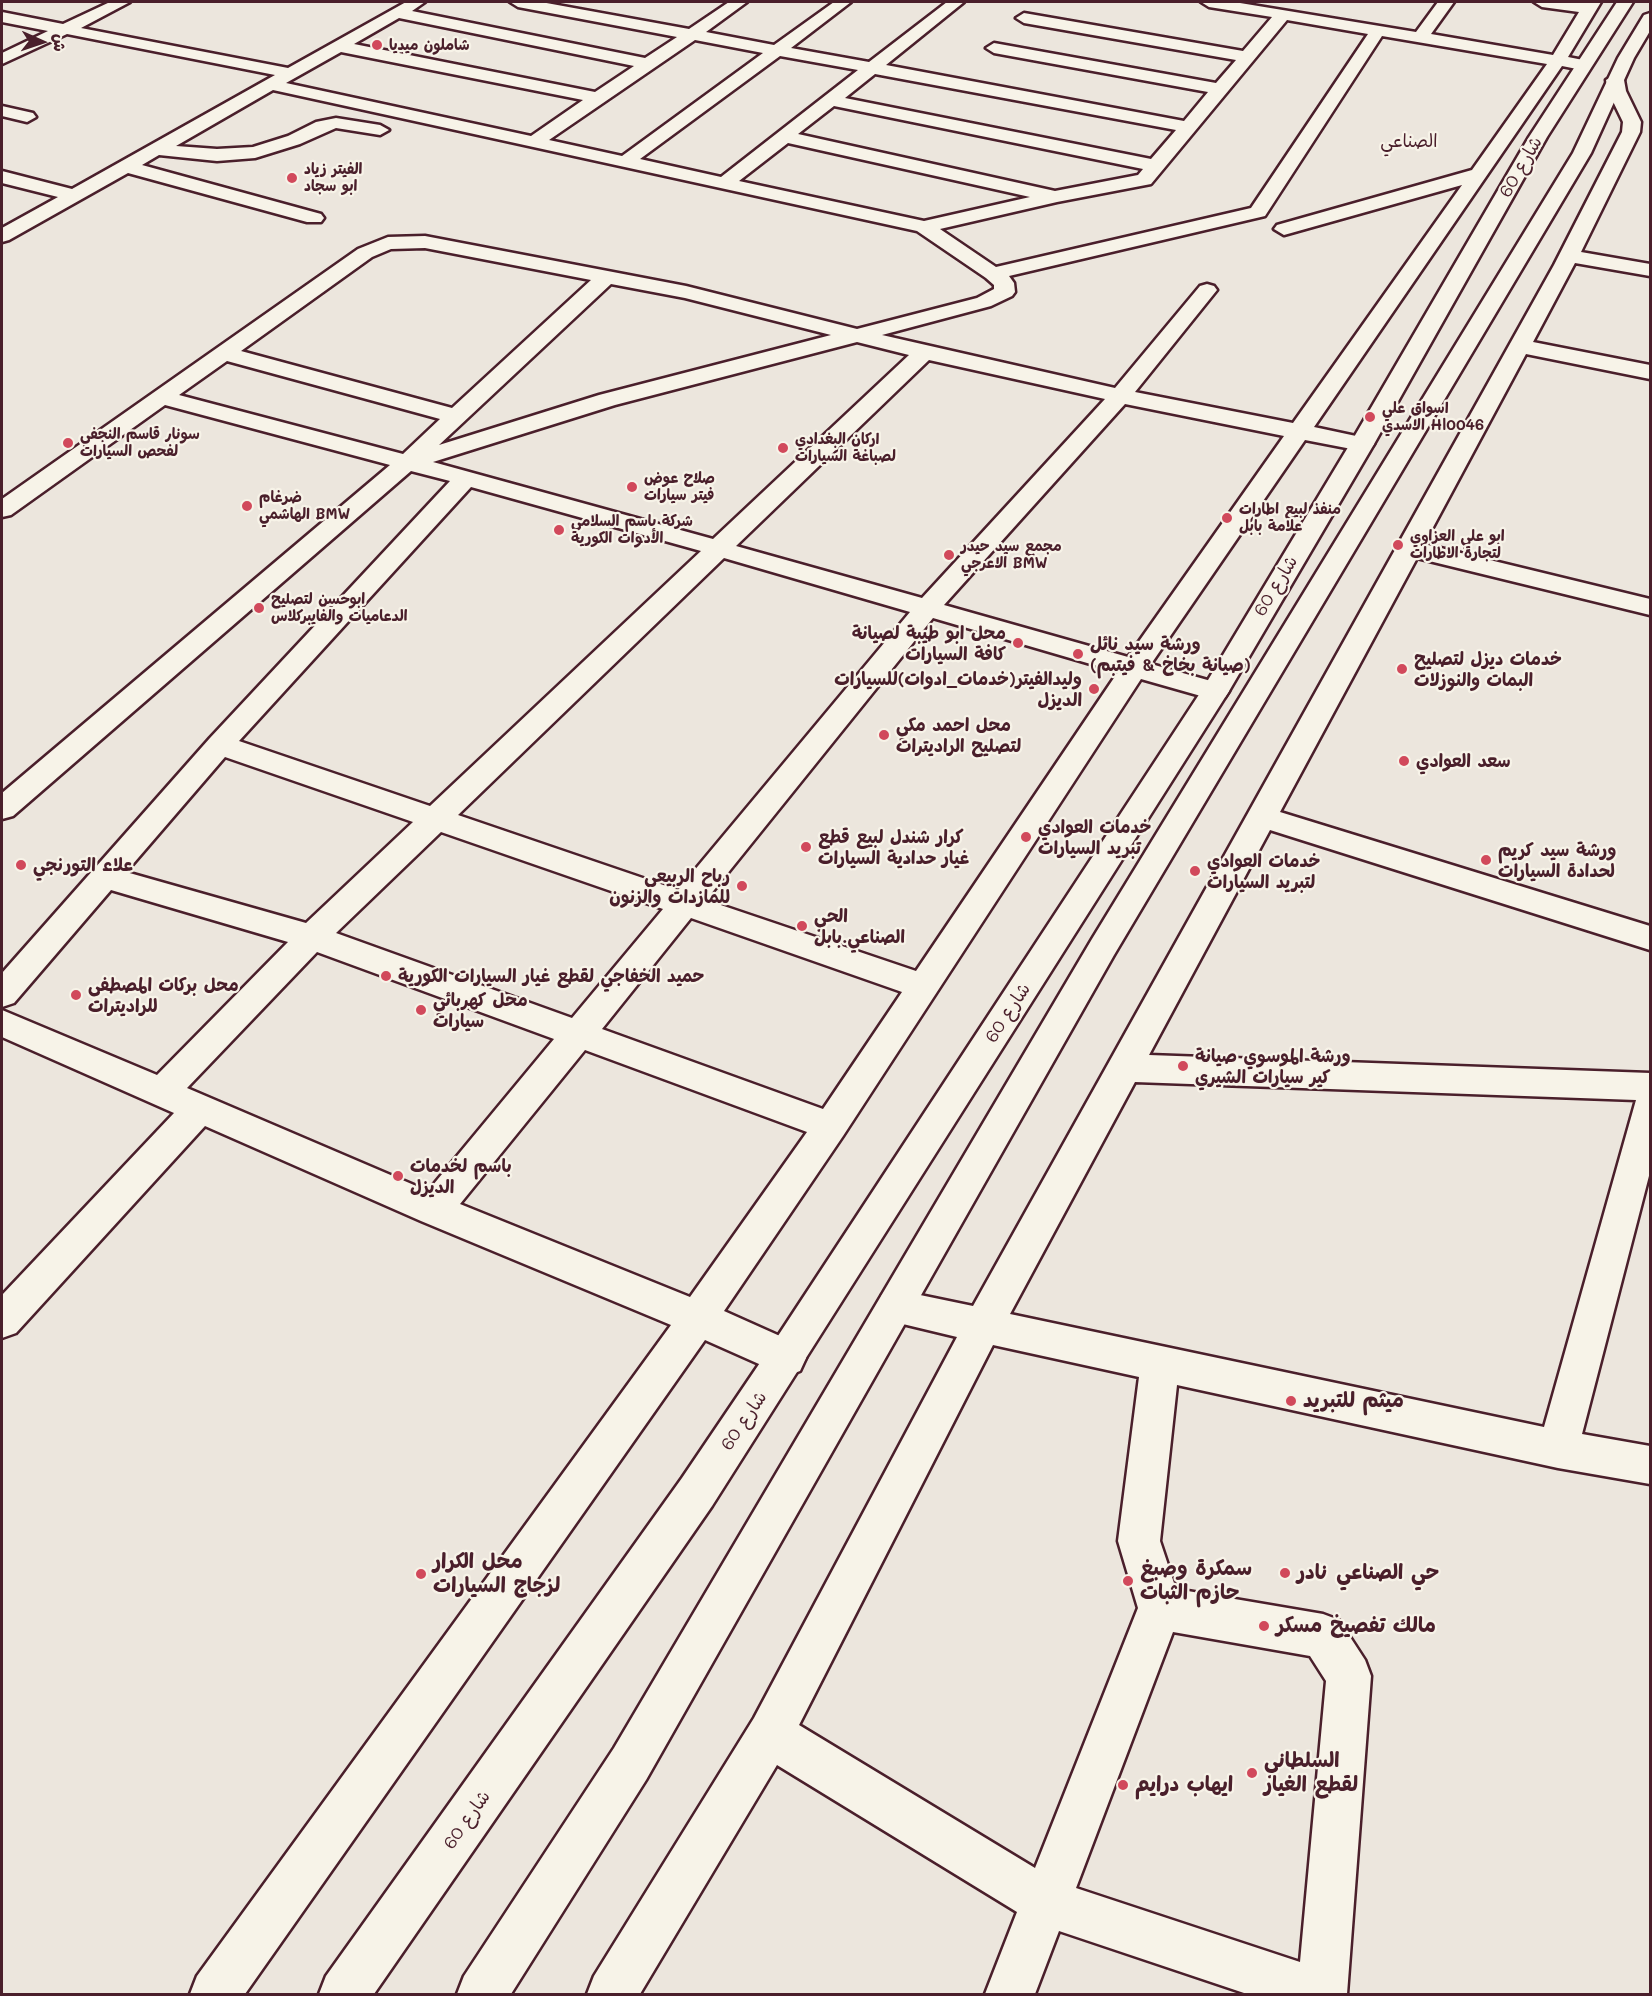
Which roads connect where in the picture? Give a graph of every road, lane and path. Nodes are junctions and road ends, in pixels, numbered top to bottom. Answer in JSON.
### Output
{"nodes":[{"id":1,"x":122,"y":2,"type":"edge"},
{"id":2,"x":417,"y":2,"type":"edge"},
{"id":3,"x":518,"y":2,"type":"edge"},
{"id":4,"x":738,"y":2,"type":"edge"},
{"id":5,"x":843,"y":2,"type":"edge"},
{"id":6,"x":956,"y":2,"type":"edge"},
{"id":7,"x":1041,"y":2,"type":"edge"},
{"id":8,"x":1209,"y":2,"type":"edge"},
{"id":9,"x":1314,"y":2,"type":"edge"},
{"id":10,"x":1446,"y":2,"type":"edge"},
{"id":11,"x":1542,"y":2,"type":"edge"},
{"id":12,"x":1625,"y":2,"type":"edge"},
{"id":13,"x":1590,"y":5,"type":"edge"},
{"id":14,"x":396,"y":13,"type":"junction"},
{"id":15,"x":1283,"y":14,"type":"junction"},
{"id":16,"x":2,"y":17,"type":"edge"},
{"id":17,"x":1302,"y":17,"type":"junction"},
{"id":18,"x":1024,"y":18,"type":"junction"},
{"id":19,"x":1650,"y":18,"type":"edge"},
{"id":20,"x":65,"y":30,"type":"junction"},
{"id":21,"x":1378,"y":30,"type":"junction"},
{"id":22,"x":692,"y":33,"type":"junction"},
{"id":23,"x":1421,"y":37,"type":"junction"},
{"id":24,"x":338,"y":46,"type":"junction"},
{"id":25,"x":994,"y":48,"type":"junction"},
{"id":26,"x":778,"y":49,"type":"junction"},
{"id":27,"x":1247,"y":57,"type":"junction"},
{"id":28,"x":2,"y":59,"type":"edge"},
{"id":29,"x":1571,"y":62,"type":"junction"},
{"id":30,"x":648,"y":64,"type":"junction"},
{"id":31,"x":873,"y":67,"type":"junction"},
{"id":32,"x":290,"y":73,"type":"junction"},
{"id":33,"x":1615,"y":80,"type":"junction"},
{"id":34,"x":958,"y":82,"type":"junction"},
{"id":35,"x":269,"y":84,"type":"junction"},
{"id":36,"x":1220,"y":90,"type":"junction"},
{"id":37,"x":598,"y":98,"type":"junction"},
{"id":38,"x":830,"y":100,"type":"junction"},
{"id":39,"x":2,"y":111,"type":"edge"},
{"id":40,"x":27,"y":117,"type":"dead end"},
{"id":41,"x":1641,"y":123,"type":"edge"},
{"id":42,"x":1189,"y":127,"type":"junction"},
{"id":43,"x":396,"y":133,"type":"dead end"},
{"id":44,"x":1524,"y":134,"type":"junction"},
{"id":45,"x":499,"y":135,"type":"junction"},
{"id":46,"x":785,"y":136,"type":"junction"},
{"id":47,"x":534,"y":142,"type":"junction"},
{"id":48,"x":463,"y":146,"type":"dead end"},
{"id":49,"x":154,"y":149,"type":"junction"},
{"id":50,"x":625,"y":162,"type":"junction"},
{"id":51,"x":124,"y":166,"type":"junction"},
{"id":52,"x":1156,"y":166,"type":"junction"},
{"id":53,"x":1478,"y":174,"type":"junction"},
{"id":54,"x":2,"y":177,"type":"edge"},
{"id":55,"x":724,"y":184,"type":"junction"},
{"id":56,"x":74,"y":195,"type":"junction"},
{"id":57,"x":1057,"y":196,"type":"junction"},
{"id":58,"x":314,"y":218,"type":"dead end"},
{"id":59,"x":924,"y":227,"type":"junction"},
{"id":60,"x":1284,"y":229,"type":"dead end"},
{"id":61,"x":2,"y":236,"type":"edge"},
{"id":62,"x":1569,"y":256,"type":"junction"},
{"id":63,"x":1650,"y":270,"type":"edge"},
{"id":64,"x":993,"y":274,"type":"junction"},
{"id":65,"x":606,"y":277,"type":"junction"},
{"id":66,"x":1207,"y":290,"type":"dead end"},
{"id":67,"x":862,"y":335,"type":"junction"},
{"id":68,"x":1519,"y":346,"type":"junction"},
{"id":69,"x":924,"y":352,"type":"junction"},
{"id":70,"x":223,"y":354,"type":"junction"},
{"id":71,"x":1650,"y":372,"type":"edge"},
{"id":72,"x":1120,"y":396,"type":"junction"},
{"id":73,"x":161,"y":398,"type":"junction"},
{"id":74,"x":456,"y":416,"type":"junction"},
{"id":75,"x":1300,"y":431,"type":"junction"},
{"id":76,"x":1362,"y":444,"type":"junction"},
{"id":77,"x":407,"y":462,"type":"junction"},
{"id":78,"x":465,"y":478,"type":"junction"},
{"id":79,"x":2,"y":510,"type":"edge"},
{"id":80,"x":1408,"y":548,"type":"junction"},
{"id":81,"x":721,"y":549,"type":"junction"},
{"id":82,"x":929,"y":606,"type":"junction"},
{"id":83,"x":1650,"y":607,"type":"edge"},
{"id":84,"x":1135,"y":667,"type":"junction"},
{"id":85,"x":1215,"y":691,"type":"junction"},
{"id":86,"x":220,"y":745,"type":"junction"},
{"id":87,"x":2,"y":809,"type":"edge"},
{"id":88,"x":1261,"y":817,"type":"junction"},
{"id":89,"x":434,"y":820,"type":"junction"},
{"id":90,"x":105,"y":877,"type":"junction"},
{"id":91,"x":683,"y":906,"type":"junction"},
{"id":92,"x":312,"y":938,"type":"junction"},
{"id":93,"x":1650,"y":938,"type":"edge"},
{"id":94,"x":923,"y":986,"type":"junction"},
{"id":95,"x":2,"y":994,"type":"edge"},
{"id":96,"x":2,"y":1023,"type":"edge"},
{"id":97,"x":577,"y":1035,"type":"junction"},
{"id":98,"x":1124,"y":1068,"type":"junction"},
{"id":99,"x":1650,"y":1087,"type":"edge"},
{"id":100,"x":161,"y":1093,"type":"junction"},
{"id":101,"x":1650,"y":1107,"type":"edge"},
{"id":102,"x":199,"y":1109,"type":"junction"},
{"id":103,"x":831,"y":1126,"type":"junction"},
{"id":104,"x":434,"y":1210,"type":"junction"},
{"id":105,"x":896,"y":1307,"type":"junction"},
{"id":106,"x":698,"y":1318,"type":"junction"},
{"id":107,"x":2,"y":1321,"type":"edge"},
{"id":108,"x":983,"y":1326,"type":"junction"},
{"id":109,"x":786,"y":1358,"type":"junction"},
{"id":110,"x":1160,"y":1364,"type":"junction"},
{"id":111,"x":1558,"y":1449,"type":"junction"},
{"id":112,"x":1650,"y":1465,"type":"edge"},
{"id":113,"x":1160,"y":1608,"type":"junction"},
{"id":114,"x":770,"y":1734,"type":"junction"},
{"id":115,"x":1046,"y":1902,"type":"junction"},
{"id":116,"x":214,"y":1995,"type":"edge"},
{"id":117,"x":344,"y":1995,"type":"edge"},
{"id":118,"x":482,"y":1995,"type":"edge"},
{"id":119,"x":612,"y":1995,"type":"edge"},
{"id":120,"x":1010,"y":1995,"type":"edge"},
{"id":121,"x":1321,"y":1995,"type":"edge"}],
"edges":[{"from":1,"to":20,"type":"main road"},
{"from":2,"to":14,"type":"main road"},
{"from":3,"to":22,"type":"main road"},
{"from":4,"to":22,"type":"main road"},
{"from":5,"to":26,"type":"main road"},
{"from":6,"to":31,"type":"main road"},
{"from":7,"to":18,"type":"main road"},
{"from":8,"to":15,"type":"main road"},
{"from":9,"to":17,"type":"main road"},
{"from":10,"to":23,"type":"main road"},
{"from":11,"to":13,"type":"main road"},
{"from":12,"to":29,"type":"main road","name":"شارع 60"},
{"from":13,"to":29,"type":"main road"},
{"from":14,"to":24,"type":"main road"},
{"from":14,"to":30,"type":"main road"},
{"from":15,"to":17,"type":"main road"},
{"from":15,"to":27,"type":"main road"},
{"from":16,"to":20,"type":"main road"},
{"from":17,"to":21,"type":"main road"},
{"from":18,"to":25,"type":"main road"},
{"from":18,"to":27,"type":"main road"},
{"from":19,"to":33,"type":"main road"},
{"from":20,"to":28,"type":"main road"},
{"from":20,"to":32,"type":"main road"},
{"from":21,"to":23,"type":"main road"},
{"from":21,"to":64,"type":"main road"},
{"from":22,"to":26,"type":"main road"},
{"from":22,"to":30,"type":"main road"},
{"from":23,"to":29,"type":"main road"},
{"from":24,"to":32,"type":"main road"},
{"from":24,"to":37,"type":"main road"},
{"from":25,"to":34,"type":"main road"},
{"from":25,"to":36,"type":"main road"},
{"from":26,"to":31,"type":"main road"},
{"from":26,"to":50,"type":"main road"},
{"from":27,"to":36,"type":"main road"},
{"from":29,"to":44,"type":"main road","name":"شارع 60"},
{"from":30,"to":37,"type":"main road"},
{"from":31,"to":34,"type":"main road"},
{"from":31,"to":38,"type":"main road"},
{"from":32,"to":35,"type":"main road"},
{"from":33,"to":41,"type":"main road"},
{"from":33,"to":105,"type":"main road"},
{"from":34,"to":42,"type":"main road"},
{"from":35,"to":45,"type":"main road"},
{"from":35,"to":49,"type":"main road"},
{"from":36,"to":42,"type":"main road"},
{"from":37,"to":47,"type":"main road"},
{"from":38,"to":46,"type":"main road"},
{"from":38,"to":52,"type":"main road"},
{"from":39,"to":40,"type":"main road"},
{"from":41,"to":62,"type":"main road"},
{"from":42,"to":52,"type":"main road"},
{"from":43,"to":49,"type":"main road"},
{"from":44,"to":53,"type":"main road"},
{"from":44,"to":76,"type":"main road","name":"شارع 60"},
{"from":45,"to":47,"type":"main road"},
{"from":45,"to":48,"type":"main road"},
{"from":46,"to":55,"type":"main road"},
{"from":46,"to":57,"type":"main road"},
{"from":47,"to":50,"type":"main road"},
{"from":49,"to":51,"type":"main road"},
{"from":50,"to":55,"type":"main road"},
{"from":51,"to":56,"type":"main road"},
{"from":51,"to":58,"type":"main road"},
{"from":52,"to":57,"type":"main road"},
{"from":53,"to":60,"type":"main road"},
{"from":53,"to":75,"type":"main road"},
{"from":54,"to":56,"type":"main road"},
{"from":55,"to":59,"type":"main road"},
{"from":56,"to":61,"type":"main road"},
{"from":57,"to":59,"type":"main road"},
{"from":59,"to":64,"type":"main road"},
{"from":62,"to":63,"type":"main road"},
{"from":62,"to":68,"type":"main road"},
{"from":64,"to":67,"type":"main road"},
{"from":65,"to":67,"type":"main road"},
{"from":65,"to":70,"type":"main road"},
{"from":65,"to":74,"type":"main road"},
{"from":66,"to":72,"type":"main road"},
{"from":67,"to":69,"type":"main road"},
{"from":67,"to":77,"type":"main road"},
{"from":68,"to":71,"type":"main road"},
{"from":68,"to":80,"type":"main road"},
{"from":69,"to":72,"type":"main road"},
{"from":69,"to":81,"type":"main road"},
{"from":70,"to":73,"type":"main road"},
{"from":70,"to":74,"type":"main road"},
{"from":72,"to":75,"type":"main road"},
{"from":72,"to":82,"type":"main road"},
{"from":73,"to":77,"type":"main road"},
{"from":73,"to":79,"type":"main road"},
{"from":74,"to":77,"type":"main road"},
{"from":75,"to":76,"type":"main road"},
{"from":75,"to":84,"type":"main road"},
{"from":76,"to":85,"type":"main road","name":"شارع 60"},
{"from":77,"to":78,"type":"main road"},
{"from":77,"to":87,"type":"main road"},
{"from":78,"to":81,"type":"main road"},
{"from":78,"to":86,"type":"main road"},
{"from":80,"to":83,"type":"main road"},
{"from":80,"to":88,"type":"main road"},
{"from":81,"to":82,"type":"main road"},
{"from":81,"to":89,"type":"main road"},
{"from":82,"to":84,"type":"main road"},
{"from":82,"to":91,"type":"main road"},
{"from":84,"to":85,"type":"main road"},
{"from":84,"to":94,"type":"main road"},
{"from":85,"to":109,"type":"main road","name":"شارع 60"},
{"from":86,"to":89,"type":"main road"},
{"from":86,"to":90,"type":"main road"},
{"from":88,"to":93,"type":"main road"},
{"from":88,"to":98,"type":"main road"},
{"from":89,"to":91,"type":"main road"},
{"from":89,"to":92,"type":"main road"},
{"from":90,"to":92,"type":"main road"},
{"from":90,"to":95,"type":"main road"},
{"from":91,"to":94,"type":"main road"},
{"from":91,"to":97,"type":"main road"},
{"from":92,"to":97,"type":"main road"},
{"from":92,"to":100,"type":"main road"},
{"from":94,"to":103,"type":"main road"},
{"from":96,"to":100,"type":"main road"},
{"from":97,"to":103,"type":"main road"},
{"from":97,"to":104,"type":"main road"},
{"from":98,"to":99,"type":"main road"},
{"from":98,"to":108,"type":"main road"},
{"from":100,"to":102,"type":"main road"},
{"from":101,"to":111,"type":"main road"},
{"from":102,"to":104,"type":"main road"},
{"from":102,"to":107,"type":"main road"},
{"from":103,"to":106,"type":"main road"},
{"from":104,"to":106,"type":"main road"},
{"from":105,"to":108,"type":"main road"},
{"from":105,"to":118,"type":"main road"},
{"from":106,"to":109,"type":"main road"},
{"from":106,"to":116,"type":"main road"},
{"from":108,"to":110,"type":"main road"},
{"from":108,"to":114,"type":"main road"},
{"from":109,"to":117,"type":"main road","name":"شارع 60"},
{"from":110,"to":111,"type":"main road"},
{"from":110,"to":113,"type":"main road"},
{"from":111,"to":112,"type":"main road"},
{"from":113,"to":115,"type":"main road"},
{"from":113,"to":121,"type":"main road"},
{"from":114,"to":115,"type":"main road"},
{"from":114,"to":119,"type":"main road"},
{"from":115,"to":120,"type":"main road"},
{"from":115,"to":121,"type":"main road"}]}
